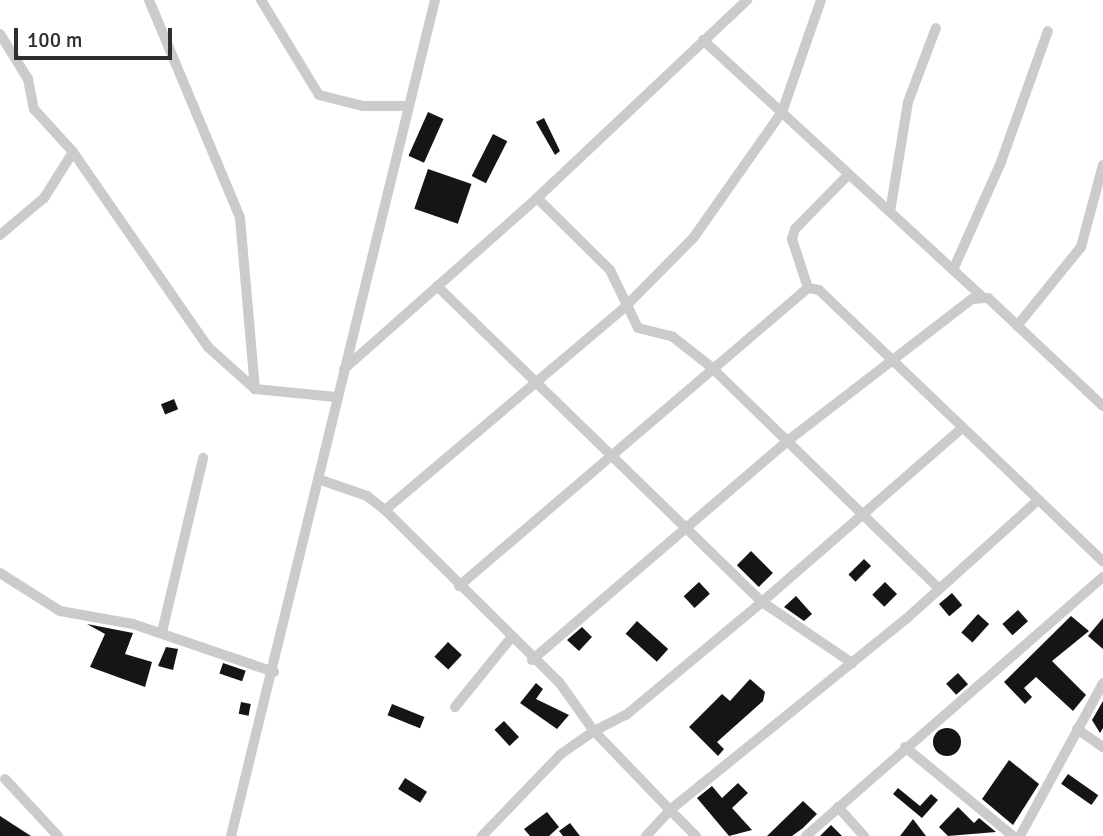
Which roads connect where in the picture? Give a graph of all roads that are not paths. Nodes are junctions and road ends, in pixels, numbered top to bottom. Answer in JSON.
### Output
{"nodes":[{"id":1,"x":149,"y":0,"type":"edge"},
{"id":2,"x":261,"y":0,"type":"edge"},
{"id":3,"x":435,"y":0,"type":"edge"},
{"id":4,"x":821,"y":0,"type":"edge"},
{"id":5,"x":742,"y":1,"type":"edge"},
{"id":6,"x":936,"y":28,"type":"dead end"},
{"id":7,"x":1048,"y":31,"type":"dead end"},
{"id":8,"x":0,"y":34,"type":"edge"},
{"id":9,"x":703,"y":40,"type":"junction"},
{"id":10,"x":407,"y":106,"type":"junction"},
{"id":11,"x":782,"y":112,"type":"junction"},
{"id":12,"x":73,"y":152,"type":"junction"},
{"id":13,"x":1103,"y":165,"type":"edge"},
{"id":14,"x":849,"y":174,"type":"junction"},
{"id":15,"x":537,"y":198,"type":"junction"},
{"id":16,"x":890,"y":212,"type":"junction"},
{"id":17,"x":0,"y":235,"type":"edge"},
{"id":18,"x":953,"y":270,"type":"junction"},
{"id":19,"x":437,"y":286,"type":"junction"},
{"id":20,"x":808,"y":288,"type":"junction"},
{"id":21,"x":981,"y":296,"type":"junction"},
{"id":22,"x":626,"y":306,"type":"junction"},
{"id":23,"x":1017,"y":326,"type":"junction"},
{"id":24,"x":892,"y":362,"type":"junction"},
{"id":25,"x":710,"y":366,"type":"junction"},
{"id":26,"x":344,"y":369,"type":"junction"},
{"id":27,"x":534,"y":384,"type":"junction"},
{"id":28,"x":255,"y":388,"type":"junction"},
{"id":29,"x":336,"y":397,"type":"junction"},
{"id":30,"x":1103,"y":406,"type":"edge"},
{"id":31,"x":961,"y":429,"type":"junction"},
{"id":32,"x":790,"y":439,"type":"junction"},
{"id":33,"x":609,"y":454,"type":"junction"},
{"id":34,"x":203,"y":458,"type":"dead end"},
{"id":35,"x":318,"y":479,"type":"junction"},
{"id":36,"x":1036,"y":502,"type":"junction"},
{"id":37,"x":385,"y":510,"type":"junction"},
{"id":38,"x":862,"y":513,"type":"junction"},
{"id":39,"x":685,"y":527,"type":"junction"},
{"id":40,"x":1103,"y":561,"type":"edge"},
{"id":41,"x":0,"y":573,"type":"edge"},
{"id":42,"x":1103,"y":577,"type":"edge"},
{"id":43,"x":458,"y":586,"type":"junction"},
{"id":44,"x":937,"y":587,"type":"junction"},
{"id":45,"x":762,"y":602,"type":"junction"},
{"id":46,"x":162,"y":632,"type":"junction"},
{"id":47,"x":510,"y":639,"type":"junction"},
{"id":48,"x":532,"y":660,"type":"junction"},
{"id":49,"x":852,"y":663,"type":"junction"},
{"id":50,"x":274,"y":672,"type":"junction"},
{"id":51,"x":1103,"y":683,"type":"edge"},
{"id":52,"x":455,"y":707,"type":"dead end"},
{"id":53,"x":1077,"y":729,"type":"junction"},
{"id":54,"x":594,"y":731,"type":"junction"},
{"id":55,"x":905,"y":747,"type":"junction"},
{"id":56,"x":1103,"y":747,"type":"edge"},
{"id":57,"x":5,"y":779,"type":"dead end"},
{"id":58,"x":838,"y":807,"type":"junction"},
{"id":59,"x":670,"y":810,"type":"junction"},
{"id":60,"x":58,"y":836,"type":"edge"},
{"id":61,"x":231,"y":836,"type":"edge"},
{"id":62,"x":482,"y":836,"type":"edge"},
{"id":63,"x":646,"y":836,"type":"edge"},
{"id":64,"x":696,"y":836,"type":"edge"},
{"id":65,"x":806,"y":836,"type":"edge"},
{"id":66,"x":864,"y":836,"type":"edge"},
{"id":67,"x":1013,"y":836,"type":"edge"},
{"id":68,"x":1020,"y":836,"type":"edge"}],
"edges":[{"from":1,"to":28,"type":"street"},
{"from":2,"to":10,"type":"street"},
{"from":3,"to":10,"type":"street"},
{"from":4,"to":11,"type":"street"},
{"from":5,"to":9,"type":"street"},
{"from":6,"to":16,"type":"street"},
{"from":7,"to":18,"type":"street"},
{"from":8,"to":12,"type":"street"},
{"from":9,"to":11,"type":"street"},
{"from":9,"to":15,"type":"street"},
{"from":10,"to":26,"type":"street"},
{"from":11,"to":14,"type":"street"},
{"from":11,"to":22,"type":"street"},
{"from":12,"to":17,"type":"street"},
{"from":12,"to":28,"type":"street"},
{"from":13,"to":23,"type":"street"},
{"from":14,"to":16,"type":"street"},
{"from":14,"to":20,"type":"street"},
{"from":15,"to":19,"type":"street"},
{"from":15,"to":22,"type":"street"},
{"from":16,"to":18,"type":"street"},
{"from":18,"to":21,"type":"street"},
{"from":19,"to":26,"type":"street"},
{"from":19,"to":27,"type":"street"},
{"from":20,"to":24,"type":"street"},
{"from":20,"to":25,"type":"street"},
{"from":21,"to":23,"type":"street"},
{"from":21,"to":24,"type":"street"},
{"from":22,"to":25,"type":"street"},
{"from":22,"to":27,"type":"street"},
{"from":23,"to":30,"type":"street"},
{"from":24,"to":31,"type":"street"},
{"from":24,"to":32,"type":"street"},
{"from":25,"to":32,"type":"street"},
{"from":25,"to":33,"type":"street"},
{"from":26,"to":29,"type":"street"},
{"from":27,"to":33,"type":"street"},
{"from":27,"to":37,"type":"street"},
{"from":28,"to":29,"type":"street"},
{"from":29,"to":35,"type":"street"},
{"from":31,"to":36,"type":"street"},
{"from":31,"to":38,"type":"street"},
{"from":32,"to":38,"type":"street"},
{"from":32,"to":39,"type":"street"},
{"from":33,"to":39,"type":"street"},
{"from":33,"to":43,"type":"street"},
{"from":34,"to":46,"type":"street"},
{"from":35,"to":37,"type":"street"},
{"from":35,"to":50,"type":"street"},
{"from":36,"to":40,"type":"street"},
{"from":36,"to":44,"type":"street"},
{"from":37,"to":43,"type":"street"},
{"from":38,"to":44,"type":"street"},
{"from":38,"to":45,"type":"street"},
{"from":39,"to":45,"type":"street"},
{"from":39,"to":48,"type":"street"},
{"from":41,"to":46,"type":"street"},
{"from":42,"to":55,"type":"street"},
{"from":43,"to":47,"type":"street"},
{"from":44,"to":49,"type":"street"},
{"from":45,"to":49,"type":"street"},
{"from":45,"to":54,"type":"street"},
{"from":46,"to":50,"type":"street"},
{"from":47,"to":48,"type":"street"},
{"from":47,"to":52,"type":"street"},
{"from":48,"to":54,"type":"street"},
{"from":49,"to":59,"type":"street"},
{"from":50,"to":61,"type":"street"},
{"from":51,"to":53,"type":"street"},
{"from":53,"to":56,"type":"street"},
{"from":53,"to":68,"type":"street"},
{"from":54,"to":59,"type":"street"},
{"from":54,"to":62,"type":"street"},
{"from":55,"to":58,"type":"street"},
{"from":55,"to":67,"type":"street"},
{"from":57,"to":60,"type":"street"},
{"from":58,"to":65,"type":"street"},
{"from":58,"to":66,"type":"street"},
{"from":59,"to":63,"type":"street"},
{"from":59,"to":64,"type":"street"}]}
